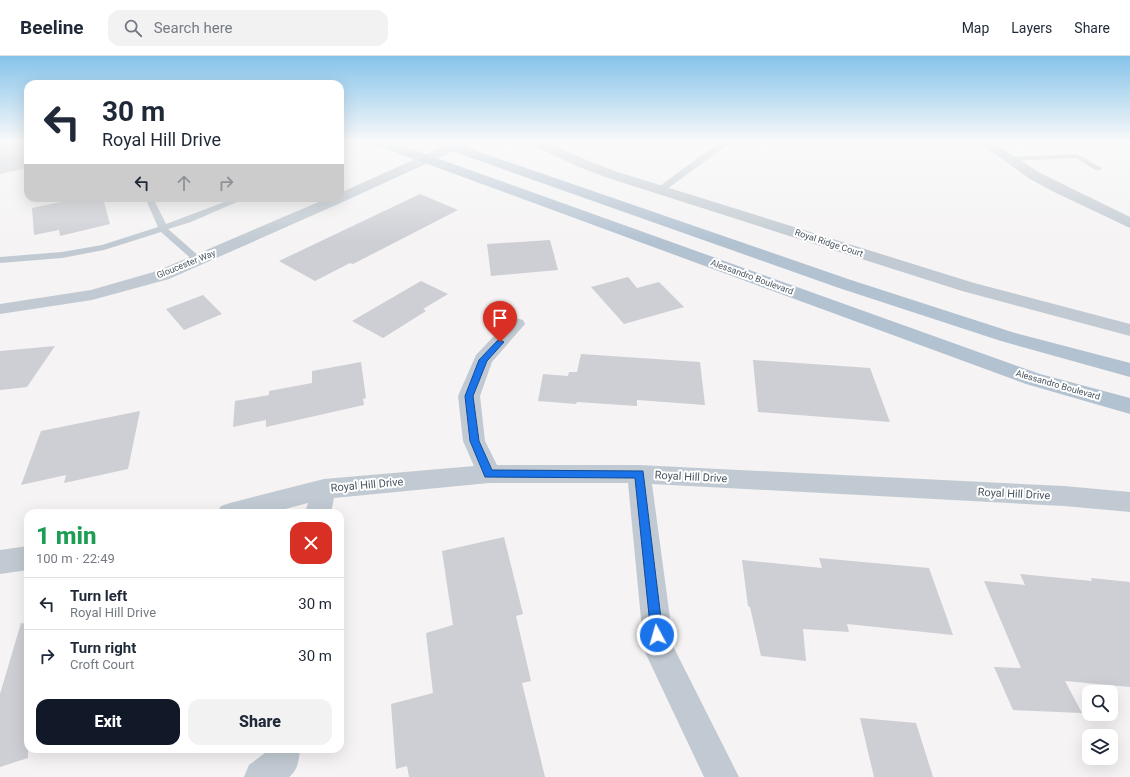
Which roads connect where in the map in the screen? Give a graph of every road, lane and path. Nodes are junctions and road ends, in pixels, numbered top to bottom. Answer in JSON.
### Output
{"nodes":[{"id":1,"x":392,"y":175,"type":"edge"},
{"id":2,"x":470,"y":175,"type":"edge"},
{"id":3,"x":544,"y":175,"type":"edge"},
{"id":4,"x":615,"y":175,"type":"edge"},
{"id":5,"x":681,"y":175,"type":"edge"},
{"id":6,"x":1036,"y":175,"type":"edge"},
{"id":7,"x":660,"y":190,"type":"junction"},
{"id":8,"x":344,"y":196,"type":"edge"},
{"id":9,"x":151,"y":202,"type":"edge"},
{"id":10,"x":232,"y":202,"type":"edge"},
{"id":11,"x":331,"y":202,"type":"edge"},
{"id":12,"x":1130,"y":222,"type":"edge"},
{"id":13,"x":163,"y":228,"type":"junction"},
{"id":14,"x":0,"y":260,"type":"edge"},
{"id":15,"x":198,"y":260,"type":"junction"},
{"id":16,"x":0,"y":309,"type":"edge"},
{"id":17,"x":516,"y":324,"type":"dead end"},
{"id":18,"x":1130,"y":330,"type":"edge"},
{"id":19,"x":1130,"y":370,"type":"edge"},
{"id":20,"x":1130,"y":406,"type":"edge"},
{"id":21,"x":489,"y":474,"type":"junction"},
{"id":22,"x":639,"y":474,"type":"junction"},
{"id":23,"x":324,"y":489,"type":"junction"},
{"id":24,"x":1130,"y":502,"type":"edge"},
{"id":25,"x":246,"y":509,"type":"edge"},
{"id":26,"x":319,"y":509,"type":"edge"},
{"id":27,"x":24,"y":559,"type":"edge"},
{"id":28,"x":0,"y":562,"type":"edge"},
{"id":29,"x":722,"y":777,"type":"edge"}],
"edges":[{"from":1,"to":8,"type":"street","name":"Gloucester Way"},
{"from":2,"to":20,"type":"main road","name":"Alessandro Boulevard"},
{"from":3,"to":19,"type":"main road"},
{"from":4,"to":7,"type":"street","name":"Royal Ridge Court"},
{"from":5,"to":7,"type":"lane"},
{"from":6,"to":12,"type":"street"},
{"from":7,"to":18,"type":"street","name":"Royal Ridge Court"},
{"from":9,"to":13,"type":"lane"},
{"from":10,"to":13,"type":"lane"},
{"from":11,"to":15,"type":"street","name":"Gloucester Way"},
{"from":13,"to":14,"type":"lane"},
{"from":13,"to":15,"type":"lane"},
{"from":15,"to":16,"type":"street","name":"Gloucester Way"},
{"from":17,"to":21,"type":"street"},
{"from":21,"to":22,"type":"street","name":"Royal Hill Drive"},
{"from":21,"to":23,"type":"street","name":"Royal Hill Drive"},
{"from":22,"to":24,"type":"street","name":"Royal Hill Drive"},
{"from":22,"to":29,"type":"street"},
{"from":23,"to":25,"type":"street","name":"Royal Hill Drive"},
{"from":23,"to":26,"type":"street"},
{"from":27,"to":28,"type":"street"}]}
